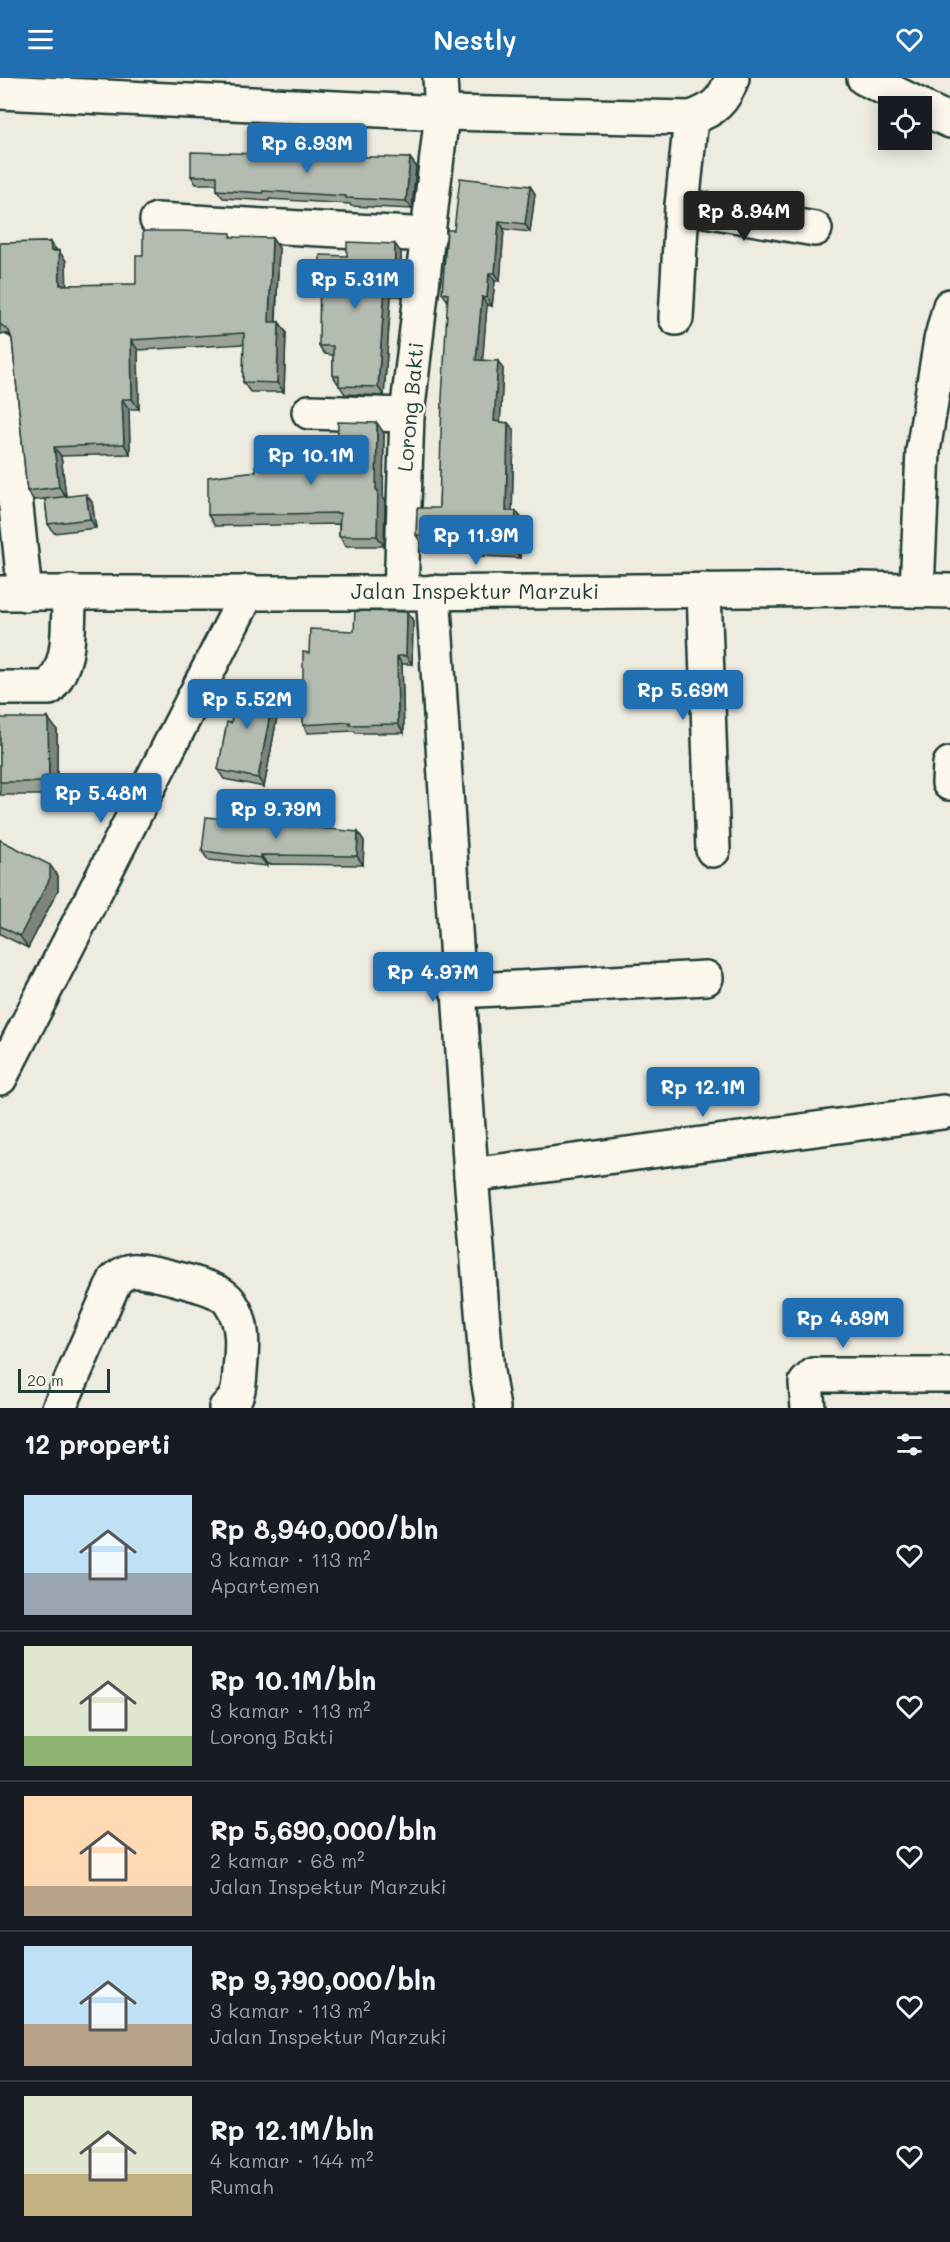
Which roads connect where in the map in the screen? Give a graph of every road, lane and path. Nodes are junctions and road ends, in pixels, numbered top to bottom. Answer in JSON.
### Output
{"nodes":[{"id":1,"x":440,"y":78,"type":"edge"},
{"id":2,"x":732,"y":78,"type":"edge"},
{"id":3,"x":864,"y":78,"type":"edge"},
{"id":4,"x":0,"y":92,"type":"edge"},
{"id":5,"x":901,"y":96,"type":"edge"},
{"id":6,"x":442,"y":112,"type":"junction"},
{"id":7,"x":932,"y":112,"type":"edge"},
{"id":8,"x":691,"y":118,"type":"junction"},
{"id":9,"x":950,"y":121,"type":"edge"},
{"id":10,"x":682,"y":206,"type":"junction"},
{"id":11,"x":157,"y":220,"type":"dead end"},
{"id":12,"x":815,"y":229,"type":"dead end"},
{"id":13,"x":429,"y":235,"type":"junction"},
{"id":14,"x":950,"y":306,"type":"edge"},
{"id":15,"x":676,"y":318,"type":"dead end"},
{"id":16,"x":0,"y":351,"type":"edge"},
{"id":17,"x":309,"y":412,"type":"dead end"},
{"id":18,"x":407,"y":415,"type":"junction"},
{"id":19,"x":704,"y":590,"type":"junction"},
{"id":20,"x":917,"y":590,"type":"junction"},
{"id":21,"x":950,"y":591,"type":"edge"},
{"id":22,"x":70,"y":592,"type":"junction"},
{"id":23,"x":248,"y":592,"type":"junction"},
{"id":24,"x":13,"y":593,"type":"edge"},
{"id":25,"x":417,"y":593,"type":"junction"},
{"id":26,"x":0,"y":688,"type":"edge"},
{"id":27,"x":950,"y":764,"type":"edge"},
{"id":28,"x":949,"y":783,"type":"edge"},
{"id":29,"x":713,"y":850,"type":"dead end"},
{"id":30,"x":706,"y":978,"type":"dead end"},
{"id":31,"x":457,"y":991,"type":"junction"},
{"id":32,"x":0,"y":1078,"type":"edge"},
{"id":33,"x":943,"y":1112,"type":"dead end"},
{"id":34,"x":471,"y":1175,"type":"junction"},
{"id":35,"x":950,"y":1375,"type":"edge"},
{"id":36,"x":59,"y":1408,"type":"edge"},
{"id":37,"x":226,"y":1408,"type":"edge"},
{"id":38,"x":493,"y":1408,"type":"edge"},
{"id":39,"x":808,"y":1408,"type":"edge"}],
"edges":[{"from":1,"to":6,"type":"street","name":"Lorong Bakti"},
{"from":2,"to":8,"type":"street"},
{"from":3,"to":5,"type":"street"},
{"from":4,"to":6,"type":"street"},
{"from":6,"to":8,"type":"street"},
{"from":6,"to":13,"type":"street","name":"Lorong Bakti"},
{"from":7,"to":9,"type":"street"},
{"from":8,"to":10,"type":"street"},
{"from":10,"to":12,"type":"street"},
{"from":10,"to":15,"type":"street"},
{"from":11,"to":13,"type":"street"},
{"from":13,"to":18,"type":"street","name":"Lorong Bakti"},
{"from":14,"to":20,"type":"street"},
{"from":16,"to":24,"type":"street"},
{"from":17,"to":18,"type":"street"},
{"from":18,"to":25,"type":"street","name":"Lorong Bakti"},
{"from":19,"to":20,"type":"street","name":"Jalan Inspektur Marzuki"},
{"from":19,"to":25,"type":"street","name":"Jalan Inspektur Marzuki"},
{"from":19,"to":29,"type":"street"},
{"from":20,"to":21,"type":"street","name":"Jalan Inspektur Marzuki"},
{"from":22,"to":23,"type":"street","name":"Jalan Inspektur Marzuki"},
{"from":22,"to":24,"type":"street","name":"Jalan Inspektur Marzuki"},
{"from":22,"to":26,"type":"street"},
{"from":23,"to":25,"type":"street","name":"Jalan Inspektur Marzuki"},
{"from":23,"to":32,"type":"street"},
{"from":25,"to":31,"type":"street","name":"Lorong Bakti"},
{"from":27,"to":28,"type":"street"},
{"from":30,"to":31,"type":"street"},
{"from":31,"to":34,"type":"street","name":"Lorong Bakti"},
{"from":33,"to":34,"type":"street"},
{"from":34,"to":38,"type":"street","name":"Lorong Bakti"},
{"from":35,"to":39,"type":"street"},
{"from":36,"to":37,"type":"street"}]}
